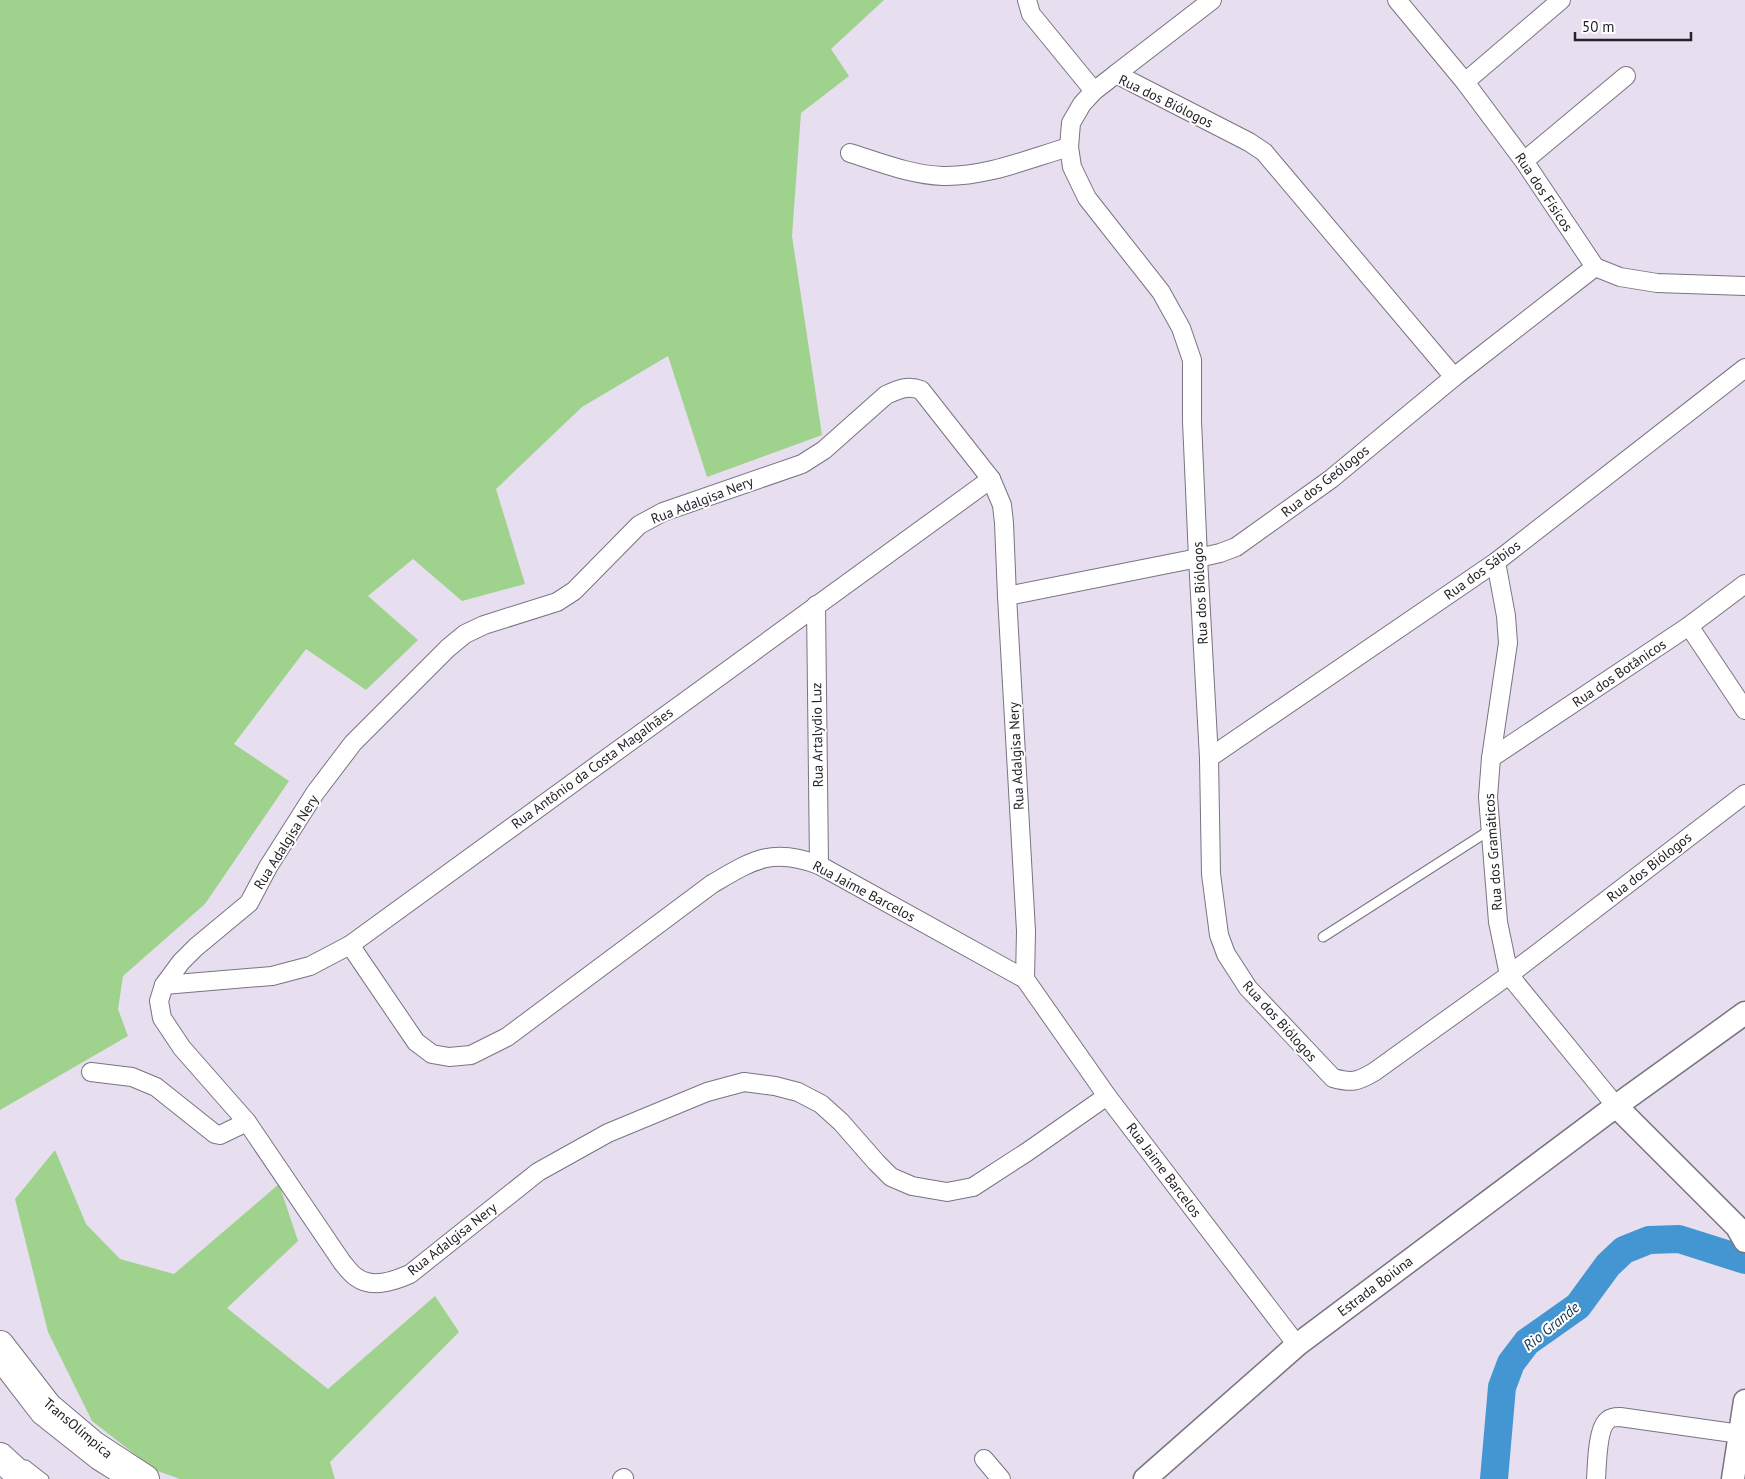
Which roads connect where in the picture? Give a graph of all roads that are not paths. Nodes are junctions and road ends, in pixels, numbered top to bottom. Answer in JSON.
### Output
{"nodes":[{"id":1,"x":1027,"y":0,"type":"edge"},
{"id":2,"x":1212,"y":0,"type":"edge"},
{"id":3,"x":1397,"y":0,"type":"edge"},
{"id":4,"x":1561,"y":0,"type":"edge"},
{"id":5,"x":1116,"y":74,"type":"junction"},
{"id":6,"x":1626,"y":76,"type":"dead end"},
{"id":7,"x":1465,"y":82,"type":"junction"},
{"id":8,"x":1094,"y":90,"type":"junction"},
{"id":9,"x":1069,"y":147,"type":"junction"},
{"id":10,"x":850,"y":153,"type":"dead end"},
{"id":11,"x":1524,"y":161,"type":"junction"},
{"id":12,"x":1595,"y":267,"type":"junction"},
{"id":13,"x":1745,"y":286,"type":"edge"},
{"id":14,"x":1745,"y":368,"type":"edge"},
{"id":15,"x":1454,"y":377,"type":"junction"},
{"id":16,"x":991,"y":479,"type":"junction"},
{"id":17,"x":1198,"y":558,"type":"junction"},
{"id":18,"x":1496,"y":562,"type":"junction"},
{"id":19,"x":1745,"y":584,"type":"edge"},
{"id":20,"x":1007,"y":596,"type":"junction"},
{"id":21,"x":816,"y":605,"type":"junction"},
{"id":22,"x":1689,"y":626,"type":"junction"},
{"id":23,"x":1745,"y":710,"type":"edge"},
{"id":24,"x":1209,"y":758,"type":"junction"},
{"id":25,"x":1491,"y":758,"type":"junction"},
{"id":26,"x":1745,"y":794,"type":"edge"},
{"id":27,"x":1490,"y":830,"type":"junction"},
{"id":28,"x":819,"y":865,"type":"junction"},
{"id":29,"x":1323,"y":936,"type":"dead end"},
{"id":30,"x":350,"y":945,"type":"junction"},
{"id":31,"x":1510,"y":975,"type":"junction"},
{"id":32,"x":1025,"y":979,"type":"junction"},
{"id":33,"x":164,"y":985,"type":"junction"},
{"id":34,"x":1745,"y":1013,"type":"edge"},
{"id":35,"x":91,"y":1072,"type":"dead end"},
{"id":36,"x":1107,"y":1096,"type":"junction"},
{"id":37,"x":1616,"y":1106,"type":"junction"},
{"id":38,"x":247,"y":1122,"type":"junction"},
{"id":39,"x":1742,"y":1231,"type":"edge"},
{"id":40,"x":0,"y":1345,"type":"edge"},
{"id":41,"x":1297,"y":1345,"type":"junction"},
{"id":42,"x":0,"y":1370,"type":"edge"},
{"id":43,"x":1745,"y":1401,"type":"edge"},
{"id":44,"x":1740,"y":1434,"type":"junction"},
{"id":45,"x":984,"y":1459,"type":"dead end"},
{"id":46,"x":14,"y":1465,"type":"edge"},
{"id":47,"x":1737,"y":1471,"type":"edge"},
{"id":48,"x":44,"y":1479,"type":"edge"},
{"id":49,"x":119,"y":1479,"type":"edge"},
{"id":50,"x":145,"y":1479,"type":"edge"},
{"id":51,"x":1001,"y":1479,"type":"edge"},
{"id":52,"x":1145,"y":1479,"type":"edge"},
{"id":53,"x":1596,"y":1479,"type":"edge"}],
"edges":[{"from":1,"to":8,"type":"street"},
{"from":2,"to":5,"type":"street"},
{"from":3,"to":7,"type":"street","name":"Rua dos Físicos"},
{"from":4,"to":7,"type":"street"},
{"from":5,"to":8,"type":"street","name":"Rua dos Biólogos"},
{"from":5,"to":15,"type":"street","name":"Rua dos Biólogos"},
{"from":6,"to":11,"type":"street"},
{"from":7,"to":11,"type":"street","name":"Rua dos Físicos"},
{"from":8,"to":9,"type":"street","name":"Rua dos Biólogos"},
{"from":9,"to":10,"type":"street"},
{"from":9,"to":17,"type":"street","name":"Rua dos Biólogos"},
{"from":11,"to":12,"type":"street","name":"Rua dos Físicos"},
{"from":12,"to":13,"type":"street"},
{"from":12,"to":15,"type":"street","name":"Rua dos Geólogos"},
{"from":14,"to":18,"type":"street","name":"Rua dos Sábios"},
{"from":15,"to":17,"type":"street","name":"Rua dos Geólogos"},
{"from":16,"to":20,"type":"street","name":"Rua Adalgisa Nery"},
{"from":16,"to":21,"type":"street","name":"Rua Antônio da Costa Magalhães"},
{"from":16,"to":33,"type":"street","name":"Rua Adalgisa Nery"},
{"from":17,"to":20,"type":"street","name":"Rua dos Geólogos"},
{"from":17,"to":24,"type":"street","name":"Rua dos Biólogos"},
{"from":18,"to":24,"type":"street","name":"Rua dos Sábios"},
{"from":18,"to":25,"type":"street","name":"Rua dos Gramáticos"},
{"from":19,"to":22,"type":"street","name":"Rua dos Botânicos"},
{"from":20,"to":32,"type":"street","name":"Rua Adalgisa Nery"},
{"from":21,"to":28,"type":"street","name":"Rua Artalydio Luz"},
{"from":21,"to":30,"type":"street","name":"Rua Antônio da Costa Magalhães"},
{"from":22,"to":23,"type":"street"},
{"from":22,"to":25,"type":"street","name":"Rua dos Botânicos"},
{"from":24,"to":31,"type":"street","name":"Rua dos Biólogos"},
{"from":25,"to":27,"type":"street","name":"Rua dos Gramáticos"},
{"from":26,"to":31,"type":"street","name":"Rua dos Biólogos"},
{"from":27,"to":29,"type":"lane"},
{"from":27,"to":31,"type":"street","name":"Rua dos Gramáticos"},
{"from":28,"to":30,"type":"street","name":"Rua Jaime Barcelos"},
{"from":28,"to":32,"type":"street","name":"Rua Jaime Barcelos"},
{"from":30,"to":33,"type":"street","name":"Rua Antônio da Costa Magalhães"},
{"from":31,"to":37,"type":"street","name":"Rua dos Gramáticos"},
{"from":32,"to":36,"type":"street","name":"Rua Jaime Barcelos"},
{"from":33,"to":38,"type":"street","name":"Rua Adalgisa Nery"},
{"from":34,"to":37,"type":"street","name":"Estrada Boiúna"},
{"from":35,"to":38,"type":"street"},
{"from":36,"to":38,"type":"street","name":"Rua Adalgisa Nery"},
{"from":36,"to":41,"type":"street","name":"Rua Jaime Barcelos"},
{"from":37,"to":39,"type":"street"},
{"from":37,"to":41,"type":"street","name":"Estrada Boiúna"},
{"from":40,"to":50,"type":"highway","name":"TransOlímpica"},
{"from":41,"to":52,"type":"street","name":"Estrada Boiúna"},
{"from":42,"to":49,"type":"lane","name":"TransOlímpica"},
{"from":43,"to":44,"type":"street"},
{"from":44,"to":47,"type":"street"},
{"from":44,"to":53,"type":"street"},
{"from":45,"to":51,"type":"street"},
{"from":46,"to":48,"type":"lane"}]}
